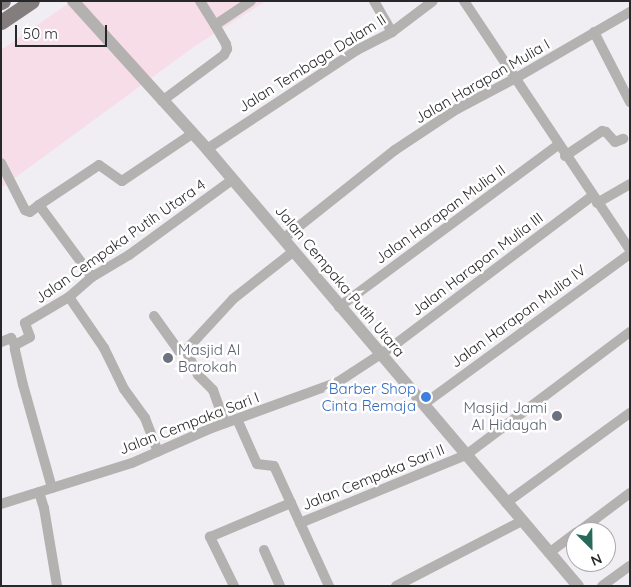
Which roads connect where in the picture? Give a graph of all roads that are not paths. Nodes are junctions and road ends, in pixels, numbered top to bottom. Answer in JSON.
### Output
{"nodes":[{"id":1,"x":32,"y":1,"type":"edge"},
{"id":2,"x":73,"y":1,"type":"edge"},
{"id":3,"x":200,"y":1,"type":"edge"},
{"id":4,"x":251,"y":1,"type":"edge"},
{"id":5,"x":374,"y":1,"type":"edge"},
{"id":6,"x":433,"y":1,"type":"edge"},
{"id":7,"x":464,"y":1,"type":"edge"},
{"id":8,"x":630,"y":12,"type":"edge"},
{"id":9,"x":1,"y":22,"type":"edge"},
{"id":10,"x":215,"y":25,"type":"junction"},
{"id":11,"x":392,"y":32,"type":"junction"},
{"id":12,"x":594,"y":32,"type":"junction"},
{"id":13,"x":516,"y":78,"type":"junction"},
{"id":14,"x":626,"y":85,"type":"edge"},
{"id":15,"x":162,"y":101,"type":"junction"},
{"id":16,"x":630,"y":102,"type":"edge"},
{"id":17,"x":192,"y":134,"type":"junction"},
{"id":18,"x":623,"y":139,"type":"dead end"},
{"id":19,"x":558,"y":145,"type":"junction"},
{"id":20,"x":207,"y":149,"type":"junction"},
{"id":21,"x":565,"y":156,"type":"junction"},
{"id":22,"x":1,"y":163,"type":"edge"},
{"id":23,"x":5,"y":176,"type":"edge"},
{"id":24,"x":232,"y":180,"type":"junction"},
{"id":25,"x":630,"y":184,"type":"edge"},
{"id":26,"x":595,"y":200,"type":"junction"},
{"id":27,"x":39,"y":205,"type":"junction"},
{"id":28,"x":283,"y":239,"type":"junction"},
{"id":29,"x":294,"y":251,"type":"junction"},
{"id":30,"x":630,"y":252,"type":"edge"},
{"id":31,"x":92,"y":277,"type":"junction"},
{"id":32,"x":69,"y":297,"type":"junction"},
{"id":33,"x":339,"y":307,"type":"junction"},
{"id":34,"x":154,"y":316,"type":"dead end"},
{"id":35,"x":630,"y":332,"type":"edge"},
{"id":36,"x":1,"y":342,"type":"edge"},
{"id":37,"x":15,"y":344,"type":"junction"},
{"id":38,"x":186,"y":350,"type":"junction"},
{"id":39,"x":380,"y":356,"type":"junction"},
{"id":40,"x":424,"y":404,"type":"junction"},
{"id":41,"x":630,"y":413,"type":"edge"},
{"id":42,"x":237,"y":419,"type":"junction"},
{"id":43,"x":226,"y":424,"type":"junction"},
{"id":44,"x":158,"y":452,"type":"junction"},
{"id":45,"x":466,"y":455,"type":"junction"},
{"id":46,"x":52,"y":488,"type":"junction"},
{"id":47,"x":39,"y":492,"type":"junction"},
{"id":48,"x":630,"y":493,"type":"edge"},
{"id":49,"x":291,"y":503,"type":"junction"},
{"id":50,"x":506,"y":503,"type":"junction"},
{"id":51,"x":1,"y":504,"type":"edge"},
{"id":52,"x":522,"y":522,"type":"junction"},
{"id":53,"x":592,"y":522,"type":"edge"},
{"id":54,"x":300,"y":523,"type":"junction"},
{"id":55,"x":566,"y":541,"type":"edge"},
{"id":56,"x":264,"y":550,"type":"dead end"},
{"id":57,"x":549,"y":553,"type":"junction"},
{"id":58,"x":630,"y":566,"type":"edge"},
{"id":59,"x":57,"y":586,"type":"edge"},
{"id":60,"x":234,"y":586,"type":"edge"},
{"id":61,"x":280,"y":586,"type":"edge"},
{"id":62,"x":329,"y":586,"type":"edge"},
{"id":63,"x":396,"y":586,"type":"edge"},
{"id":64,"x":578,"y":586,"type":"edge"},
{"id":65,"x":602,"y":586,"type":"edge"}],
"edges":[{"from":1,"to":9,"type":"main road"},
{"from":2,"to":15,"type":"street","name":"Jalan Cempaka Putih Utara"},
{"from":3,"to":10,"type":"street"},
{"from":4,"to":10,"type":"street"},
{"from":5,"to":11,"type":"street"},
{"from":6,"to":11,"type":"street","name":"Jalan Tembaga Dalam II"},
{"from":7,"to":13,"type":"street"},
{"from":8,"to":12,"type":"street","name":"Jalan Harapan Mulia I"},
{"from":10,"to":15,"type":"street"},
{"from":11,"to":20,"type":"street","name":"Jalan Tembaga Dalam II"},
{"from":12,"to":13,"type":"street","name":"Jalan Harapan Mulia I"},
{"from":12,"to":14,"type":"street"},
{"from":13,"to":19,"type":"street"},
{"from":13,"to":28,"type":"street","name":"Jalan Harapan Mulia I"},
{"from":14,"to":16,"type":"street"},
{"from":15,"to":17,"type":"street","name":"Jalan Cempaka Putih Utara"},
{"from":17,"to":20,"type":"street","name":"Jalan Cempaka Putih Utara"},
{"from":17,"to":27,"type":"street"},
{"from":18,"to":21,"type":"street"},
{"from":19,"to":21,"type":"street"},
{"from":19,"to":33,"type":"street","name":"Jalan Harapan Mulia II"},
{"from":20,"to":24,"type":"street","name":"Jalan Cempaka Putih Utara"},
{"from":21,"to":26,"type":"street"},
{"from":22,"to":23,"type":"street"},
{"from":23,"to":27,"type":"street"},
{"from":24,"to":28,"type":"street","name":"Jalan Cempaka Putih Utara"},
{"from":24,"to":31,"type":"street","name":"Jalan Cempaka Putih Utara 4"},
{"from":25,"to":26,"type":"street","name":"Jalan Harapan Mulia III"},
{"from":26,"to":30,"type":"street"},
{"from":26,"to":39,"type":"street","name":"Jalan Harapan Mulia III"},
{"from":27,"to":31,"type":"street"},
{"from":28,"to":29,"type":"street","name":"Jalan Cempaka Putih Utara"},
{"from":29,"to":33,"type":"street","name":"Jalan Cempaka Putih Utara"},
{"from":29,"to":38,"type":"street"},
{"from":30,"to":40,"type":"street","name":"Jalan Harapan Mulia IV"},
{"from":31,"to":32,"type":"street","name":"Jalan Cempaka Putih Utara 4"},
{"from":32,"to":37,"type":"street","name":"Jalan Cempaka Putih Utara 4"},
{"from":32,"to":44,"type":"street"},
{"from":33,"to":39,"type":"street","name":"Jalan Cempaka Putih Utara"},
{"from":34,"to":38,"type":"street"},
{"from":35,"to":45,"type":"street","name":"Jalan Cempaka Sari II"},
{"from":36,"to":37,"type":"street"},
{"from":37,"to":46,"type":"street"},
{"from":38,"to":43,"type":"street"},
{"from":39,"to":40,"type":"street","name":"Jalan Cempaka Putih Utara"},
{"from":39,"to":42,"type":"street","name":"Jalan Cempaka Sari I"},
{"from":40,"to":45,"type":"street","name":"Jalan Cempaka Putih Utara"},
{"from":41,"to":50,"type":"street"},
{"from":42,"to":43,"type":"street","name":"Jalan Cempaka Sari I"},
{"from":42,"to":49,"type":"street"},
{"from":43,"to":44,"type":"street","name":"Jalan Cempaka Sari I"},
{"from":44,"to":46,"type":"street","name":"Jalan Cempaka Sari I"},
{"from":45,"to":50,"type":"street","name":"Jalan Cempaka Putih Utara"},
{"from":45,"to":54,"type":"street","name":"Jalan Cempaka Sari II"},
{"from":46,"to":47,"type":"street","name":"Jalan Cempaka Sari I"},
{"from":47,"to":51,"type":"street","name":"Jalan Cempaka Sari I"},
{"from":47,"to":59,"type":"street"},
{"from":48,"to":53,"type":"street"},
{"from":49,"to":54,"type":"street"},
{"from":49,"to":60,"type":"street"},
{"from":50,"to":52,"type":"street","name":"Jalan Cempaka Putih Utara"},
{"from":52,"to":57,"type":"street","name":"Jalan Cempaka Putih Utara"},
{"from":52,"to":63,"type":"street"},
{"from":54,"to":62,"type":"street","name":"Jalan Cempaka Sari II"},
{"from":55,"to":57,"type":"street"},
{"from":56,"to":61,"type":"street"},
{"from":57,"to":64,"type":"street","name":"Jalan Cempaka Putih Utara"},
{"from":58,"to":65,"type":"street"}]}
